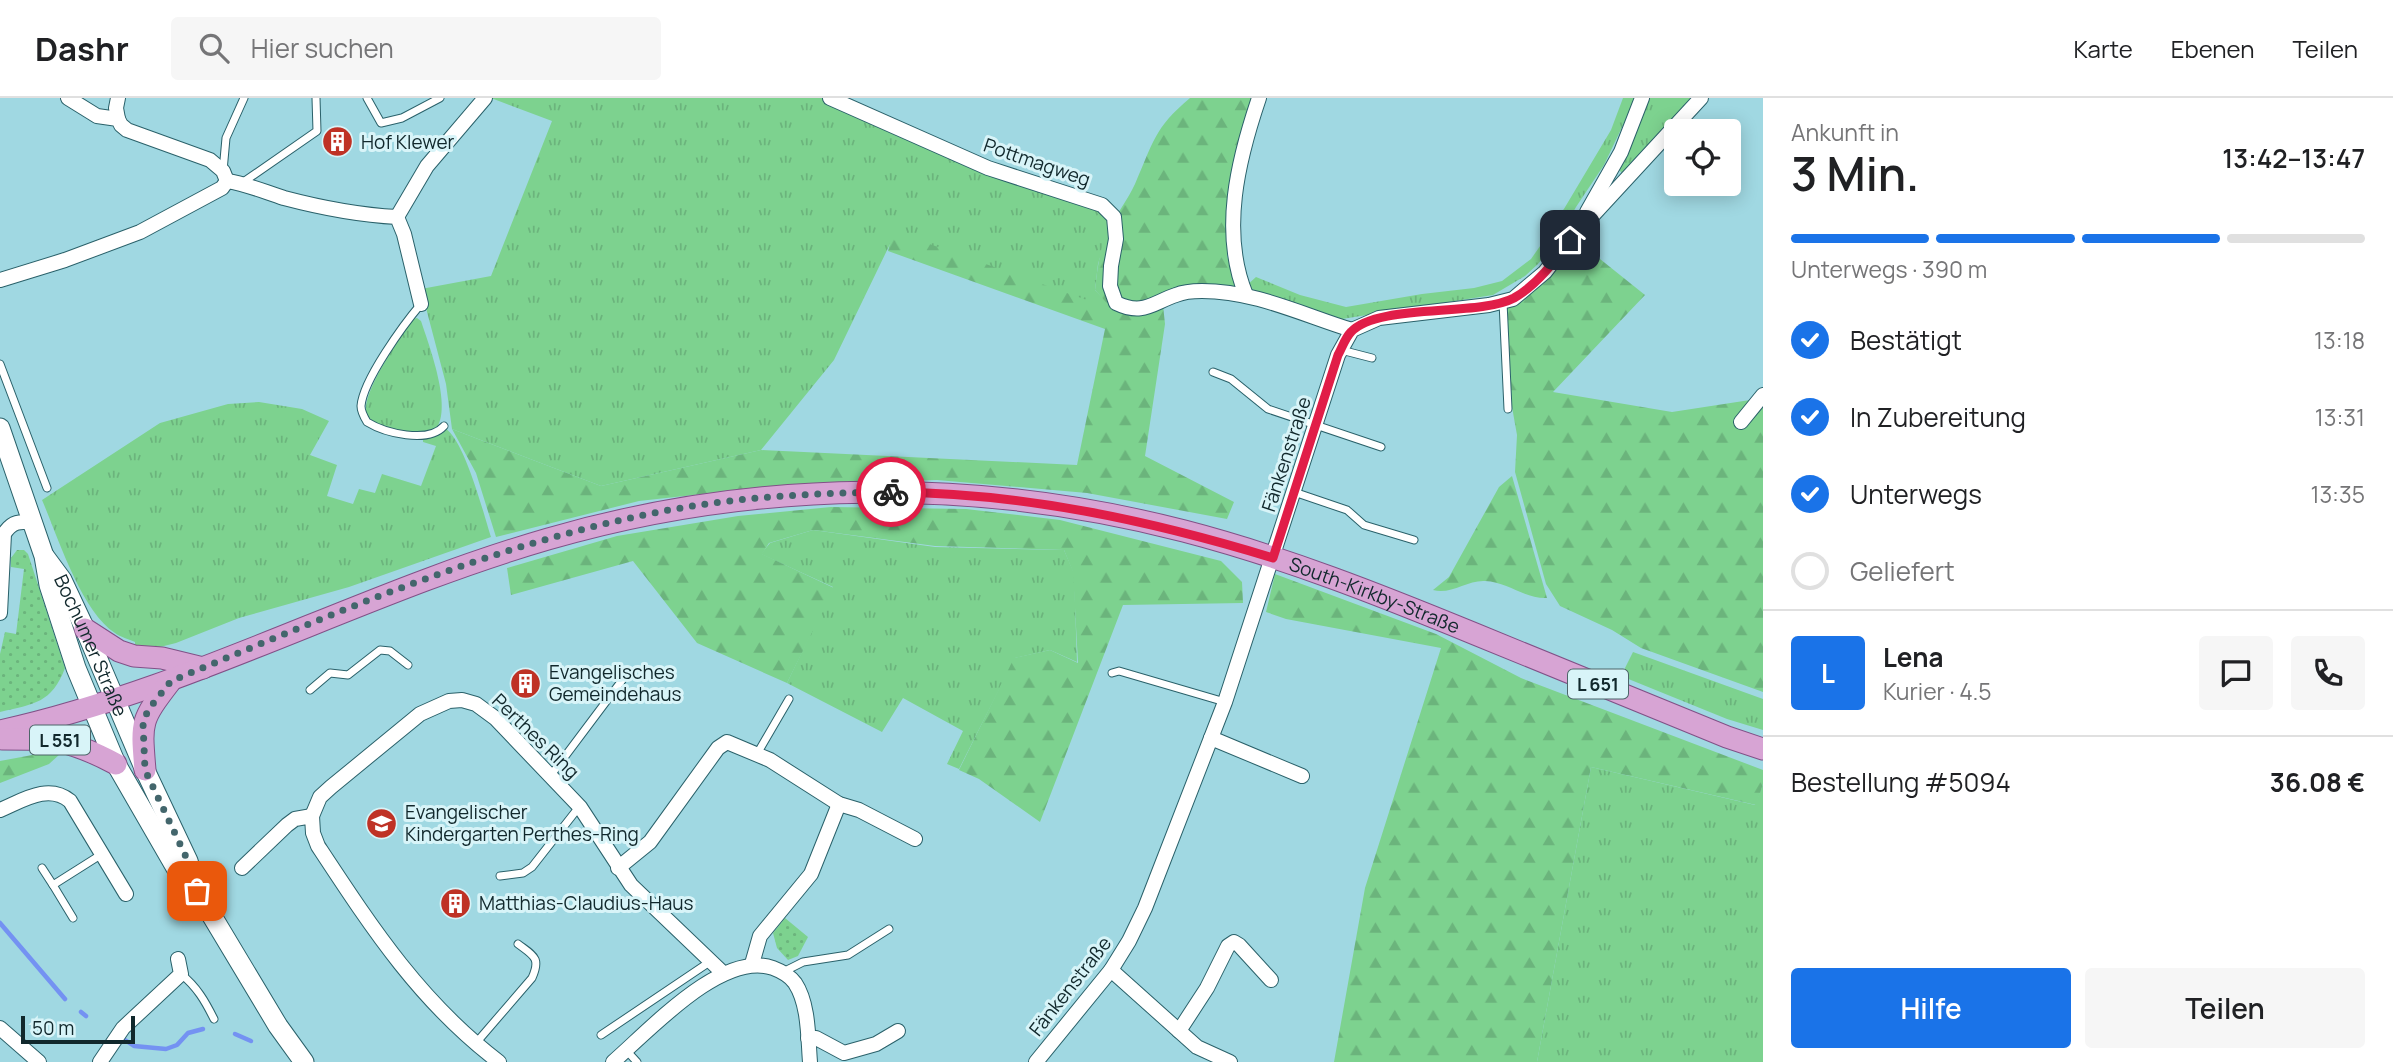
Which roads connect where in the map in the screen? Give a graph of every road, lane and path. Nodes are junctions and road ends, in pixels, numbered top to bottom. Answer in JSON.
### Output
{"nodes":[{"id":1,"x":68,"y":98,"type":"edge"},
{"id":2,"x":118,"y":98,"type":"edge"},
{"id":3,"x":243,"y":98,"type":"edge"},
{"id":4,"x":316,"y":98,"type":"edge"},
{"id":5,"x":367,"y":98,"type":"edge"},
{"id":6,"x":440,"y":98,"type":"edge"},
{"id":7,"x":485,"y":98,"type":"edge"},
{"id":8,"x":830,"y":98,"type":"edge"},
{"id":9,"x":1259,"y":98,"type":"edge"},
{"id":10,"x":1642,"y":98,"type":"edge"},
{"id":11,"x":1701,"y":98,"type":"edge"},
{"id":12,"x":118,"y":119,"type":"junction"},
{"id":13,"x":230,"y":178,"type":"junction"},
{"id":14,"x":397,"y":217,"type":"junction"},
{"id":15,"x":1570,"y":240,"type":"junction"},
{"id":16,"x":0,"y":280,"type":"edge"},
{"id":17,"x":1246,"y":295,"type":"junction"},
{"id":18,"x":1503,"y":302,"type":"junction"},
{"id":19,"x":421,"y":304,"type":"joint"},
{"id":20,"x":1352,"y":330,"type":"junction"},
{"id":21,"x":1340,"y":350,"type":"junction"},
{"id":22,"x":1372,"y":358,"type":"dead end"},
{"id":23,"x":0,"y":364,"type":"edge"},
{"id":24,"x":1213,"y":372,"type":"dead end"},
{"id":25,"x":1763,"y":395,"type":"edge"},
{"id":26,"x":1508,"y":409,"type":"dead end"},
{"id":27,"x":1741,"y":422,"type":"dead end"},
{"id":28,"x":444,"y":426,"type":"dead end"},
{"id":29,"x":1315,"y":426,"type":"junction"},
{"id":30,"x":1,"y":436,"type":"edge"},
{"id":31,"x":1381,"y":447,"type":"dead end"},
{"id":32,"x":47,"y":488,"type":"dead end"},
{"id":33,"x":1294,"y":492,"type":"junction"},
{"id":34,"x":4,"y":523,"type":"edge"},
{"id":35,"x":34,"y":523,"type":"junction"},
{"id":36,"x":1414,"y":540,"type":"dead end"},
{"id":37,"x":44,"y":556,"type":"junction"},
{"id":38,"x":1273,"y":558,"type":"junction"},
{"id":39,"x":0,"y":613,"type":"edge"},
{"id":40,"x":85,"y":629,"type":"junction"},
{"id":41,"x":408,"y":665,"type":"dead end"},
{"id":42,"x":203,"y":668,"type":"junction"},
{"id":43,"x":629,"y":671,"type":"dead end"},
{"id":44,"x":1112,"y":673,"type":"dead end"},
{"id":45,"x":171,"y":681,"type":"junction"},
{"id":46,"x":310,"y":690,"type":"dead end"},
{"id":47,"x":789,"y":699,"type":"dead end"},
{"id":48,"x":117,"y":700,"type":"junction"},
{"id":49,"x":1225,"y":702,"type":"junction"},
{"id":50,"x":92,"y":708,"type":"junction"},
{"id":51,"x":0,"y":731,"type":"edge"},
{"id":52,"x":1210,"y":738,"type":"junction"},
{"id":53,"x":0,"y":739,"type":"edge"},
{"id":54,"x":1763,"y":749,"type":"edge"},
{"id":55,"x":757,"y":754,"type":"junction"},
{"id":56,"x":116,"y":764,"type":"junction"},
{"id":57,"x":145,"y":770,"type":"junction"},
{"id":58,"x":551,"y":775,"type":"junction"},
{"id":59,"x":1302,"y":776,"type":"dead end"},
{"id":60,"x":839,"y":804,"type":"junction"},
{"id":61,"x":580,"y":807,"type":"junction"},
{"id":62,"x":0,"y":810,"type":"edge"},
{"id":63,"x":312,"y":816,"type":"junction"},
{"id":64,"x":915,"y":839,"type":"dead end"},
{"id":65,"x":103,"y":854,"type":"junction"},
{"id":66,"x":42,"y":868,"type":"dead end"},
{"id":67,"x":242,"y":868,"type":"dead end"},
{"id":68,"x":618,"y":868,"type":"junction"},
{"id":69,"x":500,"y":876,"type":"dead end"},
{"id":70,"x":52,"y":885,"type":"junction"},
{"id":71,"x":197,"y":891,"type":"junction"},
{"id":72,"x":126,"y":894,"type":"dead end"},
{"id":73,"x":73,"y":918,"type":"dead end"},
{"id":74,"x":889,"y":929,"type":"dead end"},
{"id":75,"x":518,"y":944,"type":"dead end"},
{"id":76,"x":712,"y":961,"type":"junction"},
{"id":77,"x":752,"y":964,"type":"junction"},
{"id":78,"x":179,"y":967,"type":"joint"},
{"id":79,"x":1111,"y":970,"type":"junction"},
{"id":80,"x":723,"y":973,"type":"junction"},
{"id":81,"x":782,"y":973,"type":"junction"},
{"id":82,"x":1271,"y":981,"type":"dead end"},
{"id":83,"x":214,"y":1019,"type":"dead end"},
{"id":84,"x":0,"y":1028,"type":"edge"},
{"id":85,"x":898,"y":1031,"type":"dead end"},
{"id":86,"x":1179,"y":1031,"type":"junction"},
{"id":87,"x":601,"y":1035,"type":"dead end"},
{"id":88,"x":808,"y":1038,"type":"junction"},
{"id":89,"x":475,"y":1044,"type":"junction"},
{"id":90,"x":626,"y":1051,"type":"junction"},
{"id":91,"x":39,"y":1062,"type":"edge"},
{"id":92,"x":100,"y":1062,"type":"edge"},
{"id":93,"x":304,"y":1062,"type":"edge"},
{"id":94,"x":499,"y":1062,"type":"edge"},
{"id":95,"x":613,"y":1062,"type":"edge"},
{"id":96,"x":637,"y":1062,"type":"edge"},
{"id":97,"x":810,"y":1062,"type":"edge"},
{"id":98,"x":1036,"y":1062,"type":"edge"},
{"id":99,"x":1230,"y":1062,"type":"edge"}],
"edges":[{"from":1,"to":12,"type":"street"},
{"from":2,"to":12,"type":"street"},
{"from":3,"to":13,"type":"lane"},
{"from":4,"to":13,"type":"lane"},
{"from":5,"to":6,"type":"lane"},
{"from":7,"to":14,"type":"street"},
{"from":8,"to":17,"type":"street","name":"Pottmagweg"},
{"from":9,"to":17,"type":"street"},
{"from":10,"to":15,"type":"street"},
{"from":11,"to":15,"type":"street"},
{"from":12,"to":13,"type":"street"},
{"from":13,"to":14,"type":"street"},
{"from":13,"to":16,"type":"street"},
{"from":14,"to":19,"type":"street"},
{"from":15,"to":18,"type":"street"},
{"from":17,"to":20,"type":"street","name":"Pottmagweg"},
{"from":18,"to":20,"type":"street"},
{"from":18,"to":26,"type":"lane"},
{"from":19,"to":28,"type":"lane"},
{"from":20,"to":21,"type":"street","name":"Fänkenstraße"},
{"from":21,"to":22,"type":"lane"},
{"from":21,"to":29,"type":"street","name":"Fänkenstraße"},
{"from":23,"to":32,"type":"lane"},
{"from":24,"to":29,"type":"lane"},
{"from":25,"to":27,"type":"street"},
{"from":29,"to":31,"type":"lane"},
{"from":29,"to":33,"type":"street","name":"Fänkenstraße"},
{"from":30,"to":35,"type":"main road","name":"Bochumer Straße","number":"L 551"},
{"from":33,"to":36,"type":"lane"},
{"from":33,"to":38,"type":"street","name":"Fänkenstraße"},
{"from":34,"to":35,"type":"street"},
{"from":34,"to":39,"type":"street"},
{"from":35,"to":37,"type":"main road","name":"Bochumer Straße","number":"L 551"},
{"from":37,"to":40,"type":"main road","name":"Bochumer Straße","number":"L 551"},
{"from":37,"to":50,"type":"main road","name":"Bochumer Straße","number":"L 551"},
{"from":38,"to":42,"type":"main road","name":"South-Kirkby-Straße","number":"L 651"},
{"from":38,"to":49,"type":"street","name":"Fänkenstraße"},
{"from":38,"to":54,"type":"main road","name":"South-Kirkby-Straße","number":"L 651"},
{"from":40,"to":42,"type":"main road"},
{"from":40,"to":48,"type":"main road","name":"Bochumer Straße","number":"L 551"},
{"from":41,"to":46,"type":"lane"},
{"from":42,"to":45,"type":"main road","name":"South-Kirkby-Straße","number":"L 651"},
{"from":43,"to":58,"type":"lane"},
{"from":44,"to":49,"type":"lane"},
{"from":45,"to":48,"type":"main road","name":"South-Kirkby-Straße","number":"L 651"},
{"from":45,"to":57,"type":"main road","number":"L 551"},
{"from":47,"to":55,"type":"lane"},
{"from":48,"to":50,"type":"main road","name":"South-Kirkby-Straße","number":"L 651"},
{"from":48,"to":57,"type":"main road","name":"Bochumer Straße","number":"L 551"},
{"from":49,"to":52,"type":"street","name":"Fänkenstraße"},
{"from":50,"to":51,"type":"main road","name":"South-Kirkby-Straße","number":"L 651"},
{"from":50,"to":56,"type":"main road","name":"Bochumer Straße","number":"L 551"},
{"from":52,"to":59,"type":"street"},
{"from":52,"to":79,"type":"street","name":"Fänkenstraße"},
{"from":53,"to":56,"type":"main road","number":"L 551"},
{"from":55,"to":60,"type":"street"},
{"from":55,"to":68,"type":"street"},
{"from":56,"to":71,"type":"main road","name":"Bochumer Straße","number":"L 551"},
{"from":57,"to":71,"type":"main road","name":"Bochumer Straße","number":"L 551"},
{"from":58,"to":61,"type":"street","name":"Perthes Ring"},
{"from":58,"to":63,"type":"street","name":"Perthes Ring"},
{"from":60,"to":64,"type":"street"},
{"from":60,"to":77,"type":"street"},
{"from":61,"to":68,"type":"street","name":"Perthes Ring"},
{"from":61,"to":69,"type":"lane"},
{"from":62,"to":65,"type":"street"},
{"from":63,"to":67,"type":"street"},
{"from":63,"to":89,"type":"street"},
{"from":65,"to":70,"type":"lane"},
{"from":65,"to":72,"type":"street"},
{"from":66,"to":70,"type":"lane"},
{"from":68,"to":76,"type":"street","name":"Perthes Ring"},
{"from":70,"to":73,"type":"lane"},
{"from":71,"to":93,"type":"main road","name":"Bochumer Straße","number":"L 551"},
{"from":74,"to":81,"type":"lane"},
{"from":75,"to":89,"type":"lane"},
{"from":76,"to":80,"type":"street","name":"Perthes Ring"},
{"from":76,"to":87,"type":"lane"},
{"from":77,"to":80,"type":"street"},
{"from":77,"to":81,"type":"street"},
{"from":78,"to":83,"type":"lane"},
{"from":78,"to":92,"type":"street"},
{"from":79,"to":86,"type":"street"},
{"from":79,"to":98,"type":"street","name":"Fänkenstraße"},
{"from":80,"to":90,"type":"street"},
{"from":81,"to":88,"type":"street"},
{"from":82,"to":86,"type":"street"},
{"from":84,"to":91,"type":"street"},
{"from":85,"to":88,"type":"street"},
{"from":86,"to":99,"type":"street"},
{"from":88,"to":97,"type":"street"},
{"from":89,"to":94,"type":"street"},
{"from":90,"to":95,"type":"street"},
{"from":90,"to":96,"type":"lane"}]}
